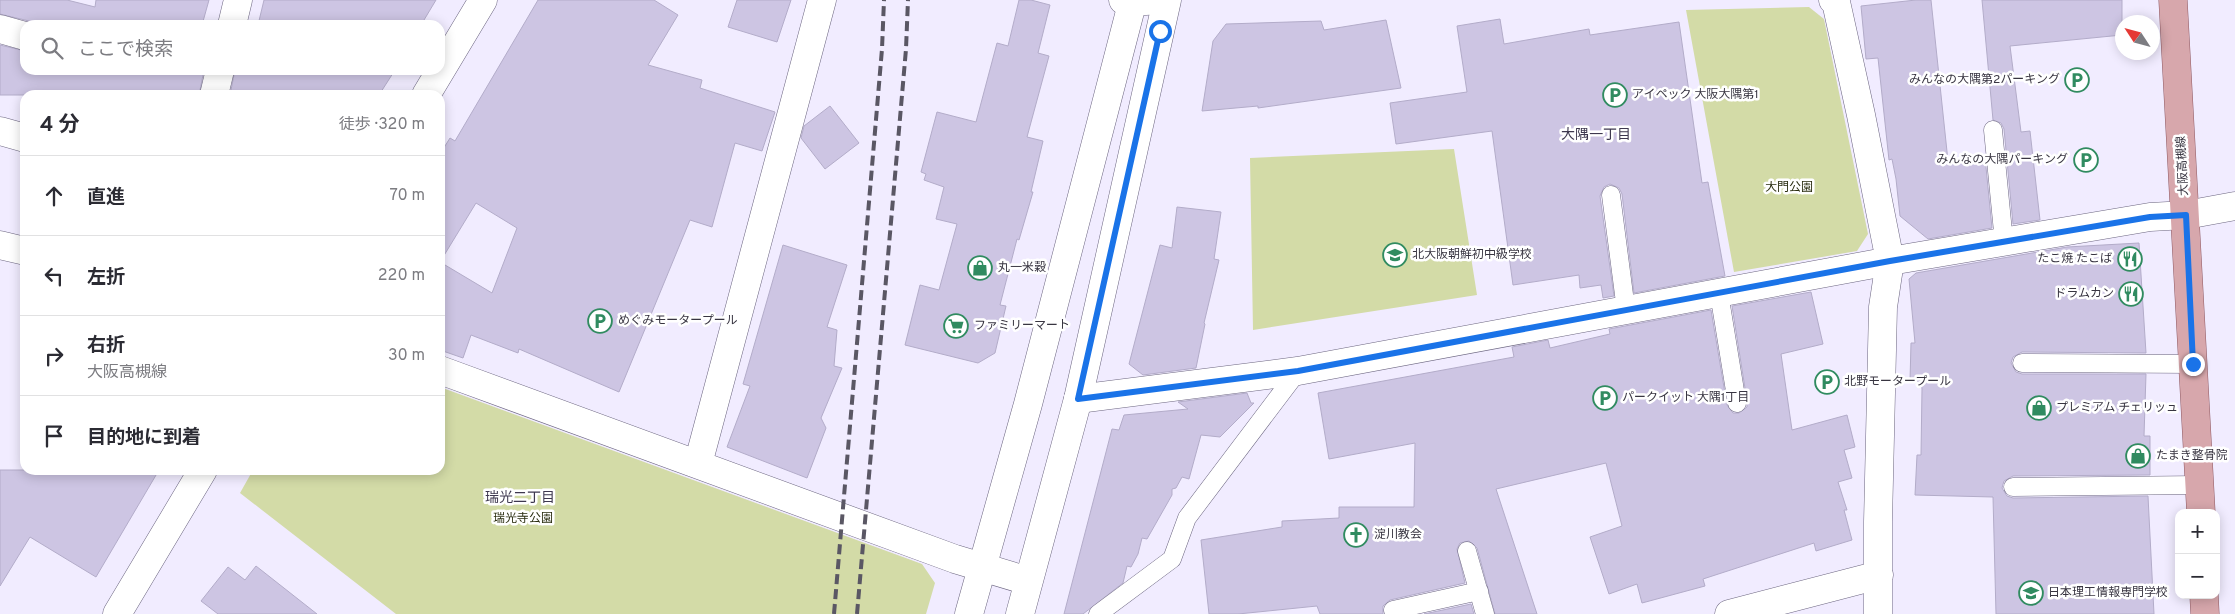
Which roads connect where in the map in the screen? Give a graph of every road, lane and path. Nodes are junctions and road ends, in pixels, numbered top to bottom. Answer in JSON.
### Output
{"nodes":[{"id":1,"x":238,"y":0,"type":"edge"},
{"id":2,"x":483,"y":0,"type":"edge"},
{"id":3,"x":822,"y":0,"type":"edge"},
{"id":4,"x":1167,"y":0,"type":"edge"},
{"id":5,"x":1833,"y":0,"type":"edge"},
{"id":6,"x":2173,"y":0,"type":"edge"},
{"id":7,"x":1137,"y":1,"type":"edge"},
{"id":8,"x":233,"y":20,"type":"edge"},
{"id":9,"x":0,"y":29,"type":"edge"},
{"id":10,"x":20,"y":35,"type":"edge"},
{"id":11,"x":445,"y":63,"type":"edge"},
{"id":12,"x":219,"y":75,"type":"edge"},
{"id":13,"x":438,"y":75,"type":"edge"},
{"id":14,"x":215,"y":90,"type":"edge"},
{"id":15,"x":429,"y":90,"type":"edge"},
{"id":16,"x":1993,"y":130,"type":"dead end"},
{"id":17,"x":0,"y":131,"type":"edge"},
{"id":18,"x":20,"y":137,"type":"edge"},
{"id":19,"x":1611,"y":194,"type":"dead end"},
{"id":20,"x":2235,"y":206,"type":"edge"},
{"id":21,"x":2186,"y":215,"type":"junction"},
{"id":22,"x":2004,"y":242,"type":"junction"},
{"id":23,"x":0,"y":245,"type":"edge"},
{"id":24,"x":20,"y":249,"type":"edge"},
{"id":25,"x":1890,"y":261,"type":"junction"},
{"id":26,"x":1719,"y":293,"type":"junction"},
{"id":27,"x":1626,"y":310,"type":"junction"},
{"id":28,"x":2022,"y":363,"type":"dead end"},
{"id":29,"x":2193,"y":364,"type":"junction"},
{"id":30,"x":1298,"y":371,"type":"junction"},
{"id":31,"x":445,"y":372,"type":"edge"},
{"id":32,"x":1078,"y":399,"type":"junction"},
{"id":33,"x":1736,"y":403,"type":"dead end"},
{"id":34,"x":698,"y":464,"type":"junction"},
{"id":35,"x":200,"y":475,"type":"edge"},
{"id":36,"x":2199,"y":485,"type":"junction"},
{"id":37,"x":2013,"y":487,"type":"dead end"},
{"id":38,"x":2201,"y":509,"type":"edge"},
{"id":39,"x":1467,"y":551,"type":"dead end"},
{"id":40,"x":982,"y":568,"type":"junction"},
{"id":41,"x":1879,"y":574,"type":"junction"},
{"id":42,"x":1028,"y":581,"type":"junction"},
{"id":43,"x":1478,"y":591,"type":"junction"},
{"id":44,"x":2204,"y":599,"type":"edge"},
{"id":45,"x":1393,"y":610,"type":"dead end"},
{"id":46,"x":124,"y":611,"type":"edge"},
{"id":47,"x":969,"y":614,"type":"edge"},
{"id":48,"x":1020,"y":614,"type":"edge"},
{"id":49,"x":1098,"y":614,"type":"edge"},
{"id":50,"x":1485,"y":614,"type":"edge"},
{"id":51,"x":1729,"y":614,"type":"edge"},
{"id":52,"x":1878,"y":614,"type":"edge"},
{"id":53,"x":2205,"y":614,"type":"edge"}],
"edges":[{"from":1,"to":8,"type":"street"},
{"from":2,"to":11,"type":"street"},
{"from":3,"to":34,"type":"street"},
{"from":4,"to":32,"type":"street"},
{"from":5,"to":25,"type":"street"},
{"from":6,"to":21,"type":"main road","name":"大阪高槻線"},
{"from":7,"to":40,"type":"street"},
{"from":9,"to":10,"type":"street"},
{"from":12,"to":14,"type":"street"},
{"from":13,"to":15,"type":"street"},
{"from":16,"to":22,"type":"lane"},
{"from":17,"to":18,"type":"street"},
{"from":19,"to":27,"type":"lane"},
{"from":20,"to":21,"type":"street"},
{"from":21,"to":22,"type":"street"},
{"from":21,"to":29,"type":"main road","name":"大阪高槻線"},
{"from":22,"to":25,"type":"street"},
{"from":23,"to":24,"type":"street"},
{"from":25,"to":26,"type":"street"},
{"from":25,"to":41,"type":"street"},
{"from":26,"to":27,"type":"street"},
{"from":26,"to":33,"type":"lane"},
{"from":27,"to":30,"type":"street"},
{"from":28,"to":29,"type":"lane"},
{"from":29,"to":36,"type":"main road","name":"大阪高槻線"},
{"from":30,"to":32,"type":"street"},
{"from":30,"to":49,"type":"lane"},
{"from":31,"to":34,"type":"street"},
{"from":32,"to":42,"type":"street"},
{"from":34,"to":40,"type":"street"},
{"from":35,"to":46,"type":"street"},
{"from":36,"to":37,"type":"lane"},
{"from":36,"to":38,"type":"main road","name":"大阪高槻線"},
{"from":39,"to":43,"type":"lane"},
{"from":40,"to":42,"type":"street"},
{"from":40,"to":47,"type":"street"},
{"from":41,"to":51,"type":"street"},
{"from":41,"to":52,"type":"street"},
{"from":42,"to":48,"type":"street"},
{"from":43,"to":45,"type":"lane"},
{"from":43,"to":50,"type":"lane"},
{"from":44,"to":53,"type":"main road"}]}
